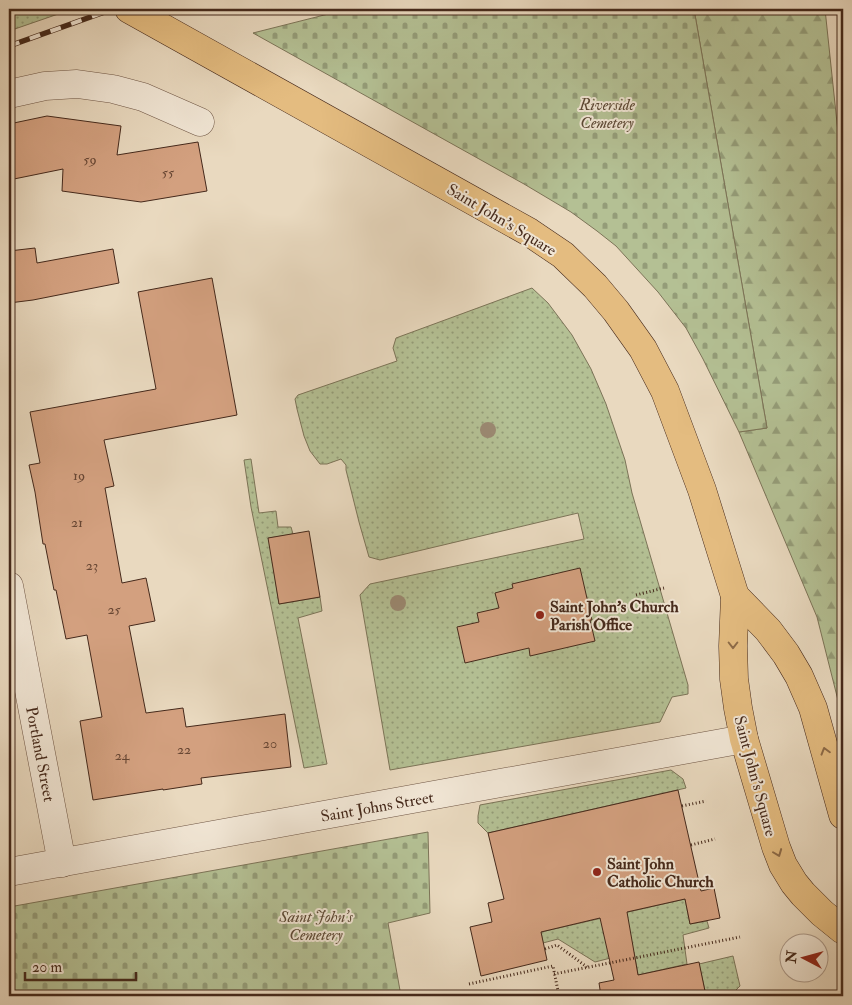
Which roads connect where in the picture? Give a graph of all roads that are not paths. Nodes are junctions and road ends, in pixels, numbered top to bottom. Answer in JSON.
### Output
{"nodes":[{"id":1,"x":129,"y":9,"type":"edge"},
{"id":2,"x":9,"y":94,"type":"edge"},
{"id":3,"x":200,"y":122,"type":"dead end"},
{"id":4,"x":9,"y":586,"type":"edge"},
{"id":5,"x":735,"y":596,"type":"junction"},
{"id":6,"x":744,"y":739,"type":"junction"},
{"id":7,"x":843,"y":815,"type":"edge"},
{"id":8,"x":62,"y":863,"type":"junction"},
{"id":9,"x":9,"y":872,"type":"edge"},
{"id":10,"x":843,"y":930,"type":"edge"}],
"edges":[{"from":1,"to":5,"type":"highway","name":"Saint John's Square"},
{"from":2,"to":3,"type":"street"},
{"from":4,"to":8,"type":"street","name":"Portland Street"},
{"from":5,"to":6,"type":"highway","name":"Saint John's Square","one_way":true},
{"from":7,"to":5,"type":"highway","name":"Saint John's Square","one_way":true},
{"from":6,"to":8,"type":"street","name":"Saint Johns Street"},
{"from":6,"to":10,"type":"highway","name":"Saint John's Square","one_way":true},
{"from":8,"to":9,"type":"street","name":"Saint Johns Street"}]}
